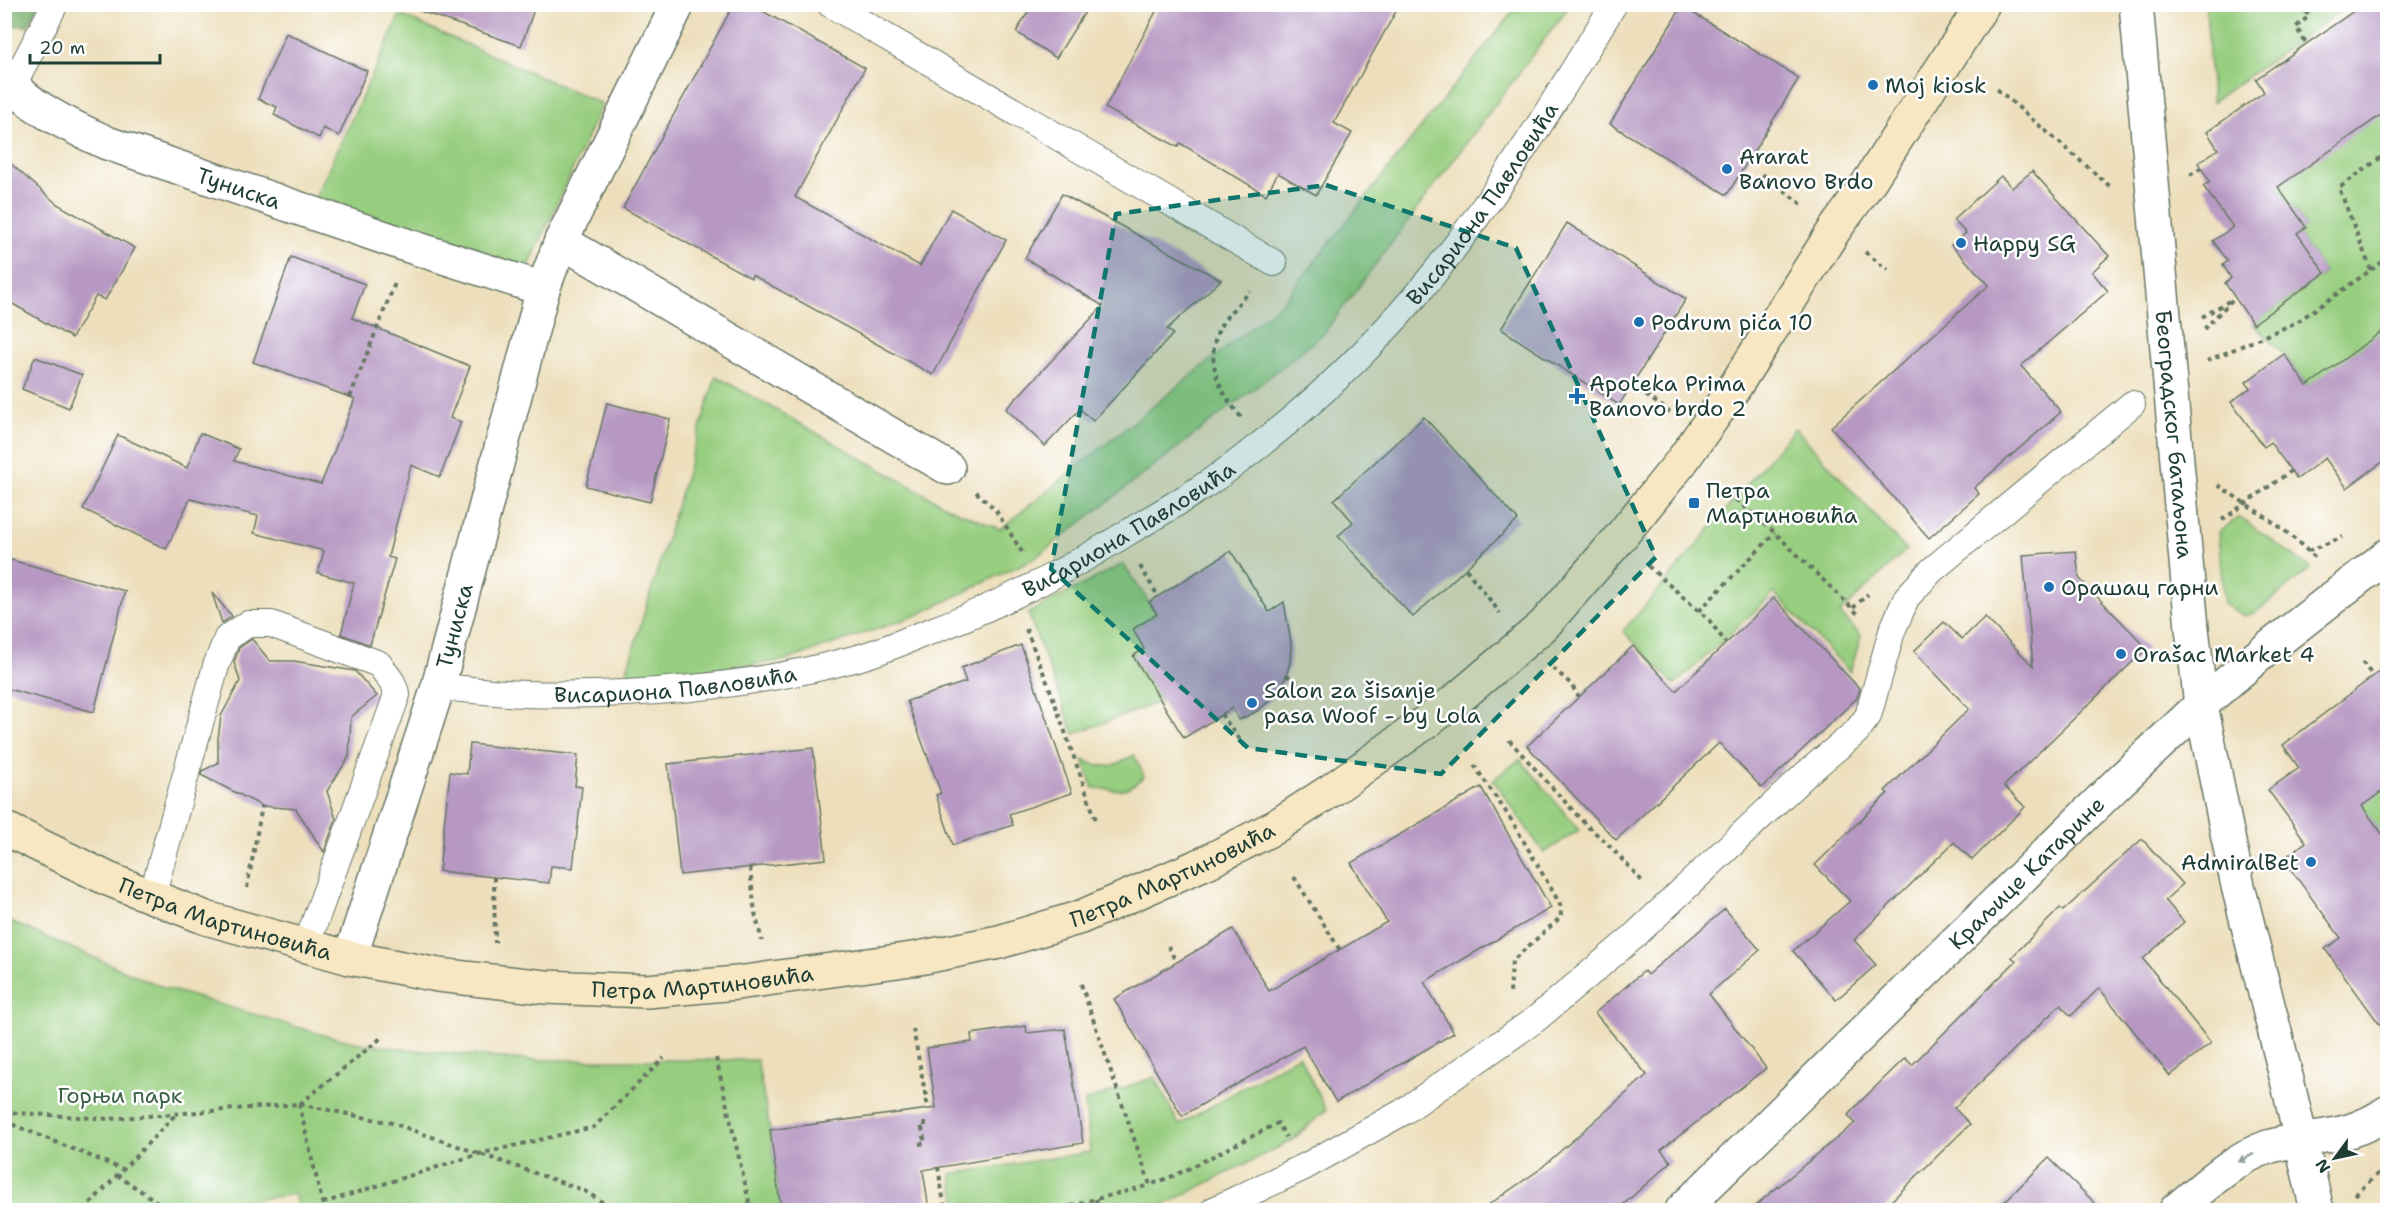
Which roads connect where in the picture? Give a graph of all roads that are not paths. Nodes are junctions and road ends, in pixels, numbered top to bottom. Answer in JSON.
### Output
{"nodes":[{"id":1,"x":55,"y":4,"type":"edge"},
{"id":2,"x":678,"y":4,"type":"edge"},
{"id":3,"x":830,"y":4,"type":"edge"},
{"id":4,"x":1614,"y":4,"type":"edge"},
{"id":5,"x":1983,"y":4,"type":"edge"},
{"id":6,"x":2136,"y":4,"type":"edge"},
{"id":7,"x":7,"y":84,"type":"edge"},
{"id":8,"x":561,"y":241,"type":"junction"},
{"id":9,"x":1274,"y":263,"type":"road end"},
{"id":10,"x":543,"y":289,"type":"junction"},
{"id":11,"x":2132,"y":404,"type":"dead end"},
{"id":12,"x":948,"y":468,"type":"dead end"},
{"id":13,"x":2388,"y":555,"type":"edge"},
{"id":14,"x":438,"y":687,"type":"junction"},
{"id":15,"x":2201,"y":705,"type":"junction"},
{"id":16,"x":4,"y":828,"type":"edge"},
{"id":17,"x":152,"y":896,"type":"junction"},
{"id":18,"x":306,"y":946,"type":"junction"},
{"id":19,"x":350,"y":958,"type":"junction"},
{"id":20,"x":2388,"y":1112,"type":"edge"},
{"id":21,"x":2301,"y":1141,"type":"junction"},
{"id":22,"x":1214,"y":1210,"type":"edge"},
{"id":23,"x":1682,"y":1210,"type":"edge"},
{"id":24,"x":2176,"y":1210,"type":"edge"},
{"id":25,"x":2317,"y":1210,"type":"edge"}],
"edges":[{"from":1,"to":7,"type":"lane"},
{"from":2,"to":8,"type":"street","name":"Туниска"},
{"from":3,"to":9,"type":"lane"},
{"from":4,"to":14,"type":"lane","name":"Висариона Павловића"},
{"from":5,"to":19,"type":"street","name":"Петра Мартиновића"},
{"from":6,"to":15,"type":"street","name":"Београдског батаљона"},
{"from":7,"to":10,"type":"street","name":"Туниска"},
{"from":8,"to":10,"type":"street","name":"Туниска"},
{"from":8,"to":12,"type":"street"},
{"from":10,"to":14,"type":"street","name":"Туниска"},
{"from":11,"to":22,"type":"lane"},
{"from":13,"to":15,"type":"street","name":"Краљице Катарине"},
{"from":14,"to":19,"type":"street","name":"Туниска"},
{"from":15,"to":21,"type":"street","name":"Београдског батаљона"},
{"from":15,"to":23,"type":"street","name":"Краљице Катарине"},
{"from":16,"to":17,"type":"street","name":"Петра Мартиновића"},
{"from":17,"to":18,"type":"street","name":"Петра Мартиновића"},
{"from":17,"to":18,"type":"lane"},
{"from":18,"to":19,"type":"street","name":"Петра Мартиновића"},
{"from":20,"to":21,"type":"street"},
{"from":21,"to":24,"type":"street","one_way":true},
{"from":21,"to":25,"type":"street","name":"Београдског батаљона"}]}
